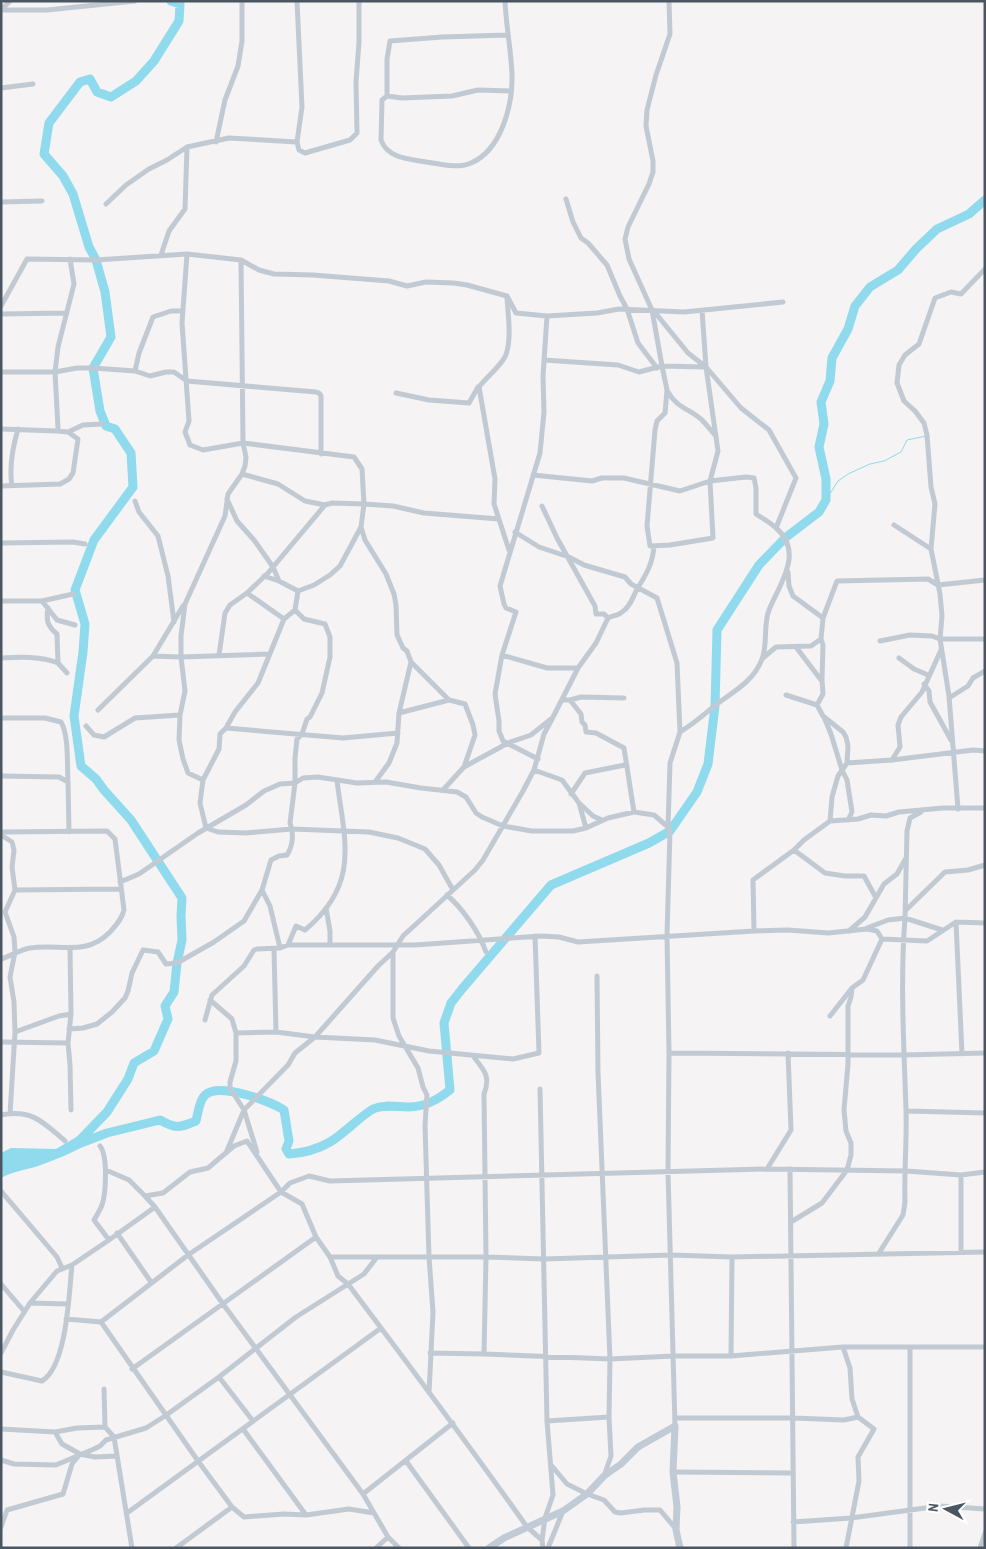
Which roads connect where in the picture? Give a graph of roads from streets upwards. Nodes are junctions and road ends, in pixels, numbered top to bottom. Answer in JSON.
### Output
{"nodes":[{"id":1,"x":10,"y":1,"type":"edge"},
{"id":2,"x":73,"y":1,"type":"edge"},
{"id":3,"x":135,"y":1,"type":"edge"},
{"id":4,"x":242,"y":1,"type":"edge"},
{"id":5,"x":297,"y":1,"type":"edge"},
{"id":6,"x":360,"y":1,"type":"edge"},
{"id":7,"x":505,"y":1,"type":"edge"},
{"id":8,"x":669,"y":1,"type":"edge"},
{"id":9,"x":74,"y":8,"type":"junction"},
{"id":10,"x":1,"y":10,"type":"edge"},
{"id":11,"x":508,"y":35,"type":"junction"},
{"id":12,"x":33,"y":84,"type":"dead end"},
{"id":13,"x":1,"y":88,"type":"edge"},
{"id":14,"x":511,"y":91,"type":"junction"},
{"id":15,"x":387,"y":96,"type":"junction"},
{"id":16,"x":216,"y":142,"type":"junction"},
{"id":17,"x":297,"y":142,"type":"junction"},
{"id":18,"x":187,"y":148,"type":"junction"},
{"id":19,"x":566,"y":199,"type":"dead end"},
{"id":20,"x":1,"y":202,"type":"edge"},
{"id":21,"x":42,"y":202,"type":"dead end"},
{"id":22,"x":106,"y":204,"type":"dead end"},
{"id":23,"x":187,"y":254,"type":"junction"},
{"id":24,"x":161,"y":255,"type":"junction"},
{"id":25,"x":70,"y":259,"type":"junction"},
{"id":26,"x":241,"y":260,"type":"junction"},
{"id":27,"x":985,"y":269,"type":"edge"},
{"id":28,"x":506,"y":296,"type":"junction"},
{"id":29,"x":783,"y":302,"type":"dead end"},
{"id":30,"x":1,"y":306,"type":"edge"},
{"id":31,"x":628,"y":309,"type":"junction"},
{"id":32,"x":652,"y":310,"type":"junction"},
{"id":33,"x":702,"y":310,"type":"junction"},
{"id":34,"x":182,"y":311,"type":"junction"},
{"id":35,"x":67,"y":313,"type":"junction"},
{"id":36,"x":1,"y":314,"type":"edge"},
{"id":37,"x":547,"y":316,"type":"junction"},
{"id":38,"x":544,"y":360,"type":"junction"},
{"id":39,"x":659,"y":367,"type":"junction"},
{"id":40,"x":706,"y":367,"type":"junction"},
{"id":41,"x":135,"y":371,"type":"junction"},
{"id":42,"x":1,"y":372,"type":"edge"},
{"id":43,"x":55,"y":372,"type":"junction"},
{"id":44,"x":187,"y":381,"type":"junction"},
{"id":45,"x":243,"y":386,"type":"junction"},
{"id":46,"x":479,"y":387,"type":"junction"},
{"id":47,"x":667,"y":390,"type":"junction"},
{"id":48,"x":396,"y":394,"type":"dead end"},
{"id":49,"x":102,"y":424,"type":"dead end"},
{"id":50,"x":58,"y":428,"type":"dead end"},
{"id":51,"x":1,"y":429,"type":"edge"},
{"id":52,"x":18,"y":429,"type":"junction"},
{"id":53,"x":68,"y":432,"type":"junction"},
{"id":54,"x":716,"y":437,"type":"junction"},
{"id":55,"x":243,"y":443,"type":"junction"},
{"id":56,"x":321,"y":454,"type":"junction"},
{"id":57,"x":242,"y":474,"type":"junction"},
{"id":58,"x":533,"y":475,"type":"junction"},
{"id":59,"x":710,"y":480,"type":"junction"},
{"id":60,"x":650,"y":485,"type":"junction"},
{"id":61,"x":1,"y":486,"type":"edge"},
{"id":62,"x":12,"y":486,"type":"junction"},
{"id":63,"x":227,"y":498,"type":"junction"},
{"id":64,"x":135,"y":501,"type":"dead end"},
{"id":65,"x":364,"y":504,"type":"junction"},
{"id":66,"x":325,"y":505,"type":"junction"},
{"id":67,"x":542,"y":506,"type":"dead end"},
{"id":68,"x":499,"y":519,"type":"junction"},
{"id":69,"x":894,"y":526,"type":"dead end"},
{"id":70,"x":361,"y":527,"type":"junction"},
{"id":71,"x":776,"y":528,"type":"junction"},
{"id":72,"x":515,"y":532,"type":"junction"},
{"id":73,"x":1,"y":543,"type":"edge"},
{"id":74,"x":85,"y":544,"type":"dead end"},
{"id":75,"x":654,"y":546,"type":"junction"},
{"id":76,"x":931,"y":549,"type":"junction"},
{"id":77,"x":509,"y":551,"type":"junction"},
{"id":78,"x":568,"y":557,"type":"junction"},
{"id":79,"x":273,"y":567,"type":"junction"},
{"id":80,"x":788,"y":570,"type":"junction"},
{"id":81,"x":264,"y":576,"type":"junction"},
{"id":82,"x":985,"y":580,"type":"edge"},
{"id":83,"x":279,"y":581,"type":"junction"},
{"id":84,"x":938,"y":585,"type":"junction"},
{"id":85,"x":638,"y":588,"type":"junction"},
{"id":86,"x":298,"y":591,"type":"junction"},
{"id":87,"x":247,"y":593,"type":"junction"},
{"id":88,"x":73,"y":594,"type":"dead end"},
{"id":89,"x":1,"y":601,"type":"edge"},
{"id":90,"x":42,"y":601,"type":"junction"},
{"id":91,"x":185,"y":604,"type":"junction"},
{"id":92,"x":48,"y":608,"type":"junction"},
{"id":93,"x":295,"y":610,"type":"junction"},
{"id":94,"x":608,"y":618,"type":"junction"},
{"id":95,"x":823,"y":618,"type":"junction"},
{"id":96,"x":284,"y":619,"type":"junction"},
{"id":97,"x":174,"y":622,"type":"junction"},
{"id":98,"x":75,"y":625,"type":"dead end"},
{"id":99,"x":821,"y":639,"type":"junction"},
{"id":100,"x":940,"y":639,"type":"junction"},
{"id":101,"x":984,"y":639,"type":"edge"},
{"id":102,"x":880,"y":640,"type":"dead end"},
{"id":103,"x":796,"y":647,"type":"junction"},
{"id":104,"x":941,"y":650,"type":"junction"},
{"id":105,"x":270,"y":654,"type":"junction"},
{"id":106,"x":219,"y":655,"type":"junction"},
{"id":107,"x":502,"y":655,"type":"junction"},
{"id":108,"x":153,"y":656,"type":"junction"},
{"id":109,"x":181,"y":656,"type":"junction"},
{"id":110,"x":1,"y":658,"type":"edge"},
{"id":111,"x":899,"y":658,"type":"dead end"},
{"id":112,"x":763,"y":659,"type":"junction"},
{"id":113,"x":411,"y":662,"type":"junction"},
{"id":114,"x":58,"y":663,"type":"junction"},
{"id":115,"x":578,"y":668,"type":"junction"},
{"id":116,"x":985,"y":671,"type":"edge"},
{"id":117,"x":67,"y":673,"type":"dead end"},
{"id":118,"x":928,"y":675,"type":"junction"},
{"id":119,"x":822,"y":680,"type":"junction"},
{"id":120,"x":924,"y":684,"type":"junction"},
{"id":121,"x":786,"y":695,"type":"dead end"},
{"id":122,"x":624,"y":698,"type":"dead end"},
{"id":123,"x":950,"y":698,"type":"junction"},
{"id":124,"x":448,"y":700,"type":"junction"},
{"id":125,"x":562,"y":700,"type":"junction"},
{"id":126,"x":570,"y":700,"type":"junction"},
{"id":127,"x":817,"y":705,"type":"junction"},
{"id":128,"x":98,"y":710,"type":"dead end"},
{"id":129,"x":400,"y":712,"type":"junction"},
{"id":130,"x":180,"y":714,"type":"junction"},
{"id":131,"x":823,"y":716,"type":"junction"},
{"id":132,"x":2,"y":719,"type":"edge"},
{"id":133,"x":552,"y":719,"type":"junction"},
{"id":134,"x":86,"y":726,"type":"dead end"},
{"id":135,"x":226,"y":728,"type":"junction"},
{"id":136,"x":680,"y":732,"type":"junction"},
{"id":137,"x":398,"y":733,"type":"junction"},
{"id":138,"x":302,"y":734,"type":"junction"},
{"id":139,"x":952,"y":742,"type":"junction"},
{"id":140,"x":508,"y":744,"type":"junction"},
{"id":141,"x":985,"y":751,"type":"edge"},
{"id":142,"x":953,"y":753,"type":"junction"},
{"id":143,"x":538,"y":759,"type":"junction"},
{"id":144,"x":892,"y":760,"type":"junction"},
{"id":145,"x":847,"y":763,"type":"junction"},
{"id":146,"x":625,"y":765,"type":"junction"},
{"id":147,"x":464,"y":767,"type":"junction"},
{"id":148,"x":534,"y":770,"type":"junction"},
{"id":149,"x":842,"y":770,"type":"junction"},
{"id":150,"x":1,"y":776,"type":"edge"},
{"id":151,"x":203,"y":780,"type":"junction"},
{"id":152,"x":337,"y":781,"type":"junction"},
{"id":153,"x":68,"y":782,"type":"junction"},
{"id":154,"x":375,"y":782,"type":"junction"},
{"id":155,"x":295,"y":783,"type":"junction"},
{"id":156,"x":443,"y":790,"type":"junction"},
{"id":157,"x":571,"y":794,"type":"junction"},
{"id":158,"x":579,"y":803,"type":"junction"},
{"id":159,"x":985,"y":808,"type":"edge"},
{"id":160,"x":958,"y":809,"type":"junction"},
{"id":161,"x":924,"y":810,"type":"junction"},
{"id":162,"x":634,"y":812,"type":"junction"},
{"id":163,"x":602,"y":820,"type":"junction"},
{"id":164,"x":848,"y":820,"type":"junction"},
{"id":165,"x":830,"y":821,"type":"junction"},
{"id":166,"x":503,"y":826,"type":"junction"},
{"id":167,"x":668,"y":827,"type":"junction"},
{"id":168,"x":206,"y":828,"type":"junction"},
{"id":169,"x":586,"y":828,"type":"junction"},
{"id":170,"x":292,"y":829,"type":"junction"},
{"id":171,"x":344,"y":831,"type":"junction"},
{"id":172,"x":69,"y":832,"type":"junction"},
{"id":173,"x":1,"y":834,"type":"edge"},
{"id":174,"x":794,"y":850,"type":"junction"},
{"id":175,"x":907,"y":857,"type":"junction"},
{"id":176,"x":985,"y":865,"type":"edge"},
{"id":177,"x":120,"y":882,"type":"junction"},
{"id":178,"x":15,"y":890,"type":"junction"},
{"id":179,"x":121,"y":890,"type":"junction"},
{"id":180,"x":262,"y":890,"type":"junction"},
{"id":181,"x":453,"y":890,"type":"junction"},
{"id":182,"x":447,"y":895,"type":"junction"},
{"id":183,"x":875,"y":896,"type":"junction"},
{"id":184,"x":326,"y":908,"type":"junction"},
{"id":185,"x":905,"y":910,"type":"junction"},
{"id":186,"x":905,"y":918,"type":"junction"},
{"id":187,"x":956,"y":922,"type":"junction"},
{"id":188,"x":985,"y":923,"type":"edge"},
{"id":189,"x":867,"y":929,"type":"junction"},
{"id":190,"x":942,"y":930,"type":"junction"},
{"id":191,"x":754,"y":931,"type":"junction"},
{"id":192,"x":848,"y":931,"type":"junction"},
{"id":193,"x":535,"y":936,"type":"junction"},
{"id":194,"x":667,"y":936,"type":"junction"},
{"id":195,"x":882,"y":939,"type":"junction"},
{"id":196,"x":482,"y":940,"type":"junction"},
{"id":197,"x":903,"y":940,"type":"junction"},
{"id":198,"x":288,"y":945,"type":"junction"},
{"id":199,"x":398,"y":945,"type":"junction"},
{"id":200,"x":330,"y":946,"type":"junction"},
{"id":201,"x":70,"y":948,"type":"junction"},
{"id":202,"x":277,"y":948,"type":"junction"},
{"id":203,"x":15,"y":952,"type":"junction"},
{"id":204,"x":393,"y":952,"type":"junction"},
{"id":205,"x":486,"y":952,"type":"dead end"},
{"id":206,"x":1,"y":959,"type":"edge"},
{"id":207,"x":597,"y":976,"type":"dead end"},
{"id":208,"x":852,"y":988,"type":"junction"},
{"id":209,"x":210,"y":1000,"type":"junction"},
{"id":210,"x":71,"y":1014,"type":"junction"},
{"id":211,"x":830,"y":1016,"type":"dead end"},
{"id":212,"x":205,"y":1020,"type":"dead end"},
{"id":213,"x":69,"y":1030,"type":"junction"},
{"id":214,"x":15,"y":1032,"type":"junction"},
{"id":215,"x":276,"y":1032,"type":"junction"},
{"id":216,"x":236,"y":1033,"type":"junction"},
{"id":217,"x":315,"y":1037,"type":"junction"},
{"id":218,"x":14,"y":1041,"type":"junction"},
{"id":219,"x":1,"y":1042,"type":"edge"},
{"id":220,"x":68,"y":1043,"type":"junction"},
{"id":221,"x":406,"y":1047,"type":"junction"},
{"id":222,"x":670,"y":1053,"type":"junction"},
{"id":223,"x":788,"y":1053,"type":"junction"},
{"id":224,"x":985,"y":1053,"type":"edge"},
{"id":225,"x":848,"y":1054,"type":"junction"},
{"id":226,"x":962,"y":1054,"type":"junction"},
{"id":227,"x":903,"y":1055,"type":"junction"},
{"id":228,"x":473,"y":1056,"type":"junction"},
{"id":229,"x":540,"y":1089,"type":"dead end"},
{"id":230,"x":71,"y":1110,"type":"dead end"},
{"id":231,"x":244,"y":1110,"type":"junction"},
{"id":232,"x":906,"y":1111,"type":"junction"},
{"id":233,"x":985,"y":1113,"type":"edge"},
{"id":234,"x":10,"y":1114,"type":"junction"},
{"id":235,"x":1,"y":1115,"type":"edge"},
{"id":236,"x":65,"y":1141,"type":"dead end"},
{"id":237,"x":100,"y":1146,"type":"dead end"},
{"id":238,"x":226,"y":1153,"type":"junction"},
{"id":239,"x":261,"y":1162,"type":"junction"},
{"id":240,"x":767,"y":1169,"type":"junction"},
{"id":241,"x":790,"y":1169,"type":"junction"},
{"id":242,"x":106,"y":1170,"type":"junction"},
{"id":243,"x":847,"y":1170,"type":"junction"},
{"id":244,"x":906,"y":1171,"type":"junction"},
{"id":245,"x":668,"y":1172,"type":"junction"},
{"id":246,"x":984,"y":1173,"type":"edge"},
{"id":247,"x":602,"y":1174,"type":"junction"},
{"id":248,"x":542,"y":1175,"type":"junction"},
{"id":249,"x":961,"y":1175,"type":"junction"},
{"id":250,"x":484,"y":1176,"type":"junction"},
{"id":251,"x":427,"y":1178,"type":"junction"},
{"id":252,"x":1,"y":1191,"type":"edge"},
{"id":253,"x":281,"y":1192,"type":"junction"},
{"id":254,"x":145,"y":1196,"type":"junction"},
{"id":255,"x":155,"y":1207,"type":"junction"},
{"id":256,"x":790,"y":1222,"type":"junction"},
{"id":257,"x":117,"y":1233,"type":"junction"},
{"id":258,"x":316,"y":1237,"type":"junction"},
{"id":259,"x":109,"y":1240,"type":"junction"},
{"id":260,"x":961,"y":1252,"type":"junction"},
{"id":261,"x":985,"y":1252,"type":"edge"},
{"id":262,"x":879,"y":1253,"type":"junction"},
{"id":263,"x":791,"y":1254,"type":"junction"},
{"id":264,"x":188,"y":1255,"type":"junction"},
{"id":265,"x":670,"y":1255,"type":"junction"},
{"id":266,"x":330,"y":1257,"type":"junction"},
{"id":267,"x":378,"y":1257,"type":"junction"},
{"id":268,"x":486,"y":1257,"type":"junction"},
{"id":269,"x":606,"y":1257,"type":"junction"},
{"id":270,"x":732,"y":1257,"type":"junction"},
{"id":271,"x":429,"y":1258,"type":"junction"},
{"id":272,"x":544,"y":1259,"type":"junction"},
{"id":273,"x":72,"y":1265,"type":"junction"},
{"id":274,"x":62,"y":1268,"type":"junction"},
{"id":275,"x":151,"y":1282,"type":"junction"},
{"id":276,"x":1,"y":1284,"type":"edge"},
{"id":277,"x":348,"y":1284,"type":"junction"},
{"id":278,"x":30,"y":1302,"type":"junction"},
{"id":279,"x":68,"y":1304,"type":"junction"},
{"id":280,"x":223,"y":1304,"type":"junction"},
{"id":281,"x":24,"y":1311,"type":"junction"},
{"id":282,"x":66,"y":1319,"type":"junction"},
{"id":283,"x":101,"y":1322,"type":"junction"},
{"id":284,"x":381,"y":1328,"type":"junction"},
{"id":285,"x":843,"y":1347,"type":"junction"},
{"id":286,"x":256,"y":1348,"type":"junction"},
{"id":287,"x":910,"y":1348,"type":"junction"},
{"id":288,"x":985,"y":1348,"type":"edge"},
{"id":289,"x":792,"y":1351,"type":"junction"},
{"id":290,"x":1,"y":1353,"type":"edge"},
{"id":291,"x":430,"y":1353,"type":"junction"},
{"id":292,"x":484,"y":1354,"type":"junction"},
{"id":293,"x":673,"y":1356,"type":"junction"},
{"id":294,"x":732,"y":1356,"type":"junction"},
{"id":295,"x":546,"y":1357,"type":"junction"},
{"id":296,"x":610,"y":1359,"type":"junction"},
{"id":297,"x":132,"y":1369,"type":"junction"},
{"id":298,"x":1,"y":1372,"type":"edge"},
{"id":299,"x":219,"y":1377,"type":"junction"},
{"id":300,"x":104,"y":1389,"type":"dead end"},
{"id":301,"x":429,"y":1394,"type":"junction"},
{"id":302,"x":291,"y":1395,"type":"junction"},
{"id":303,"x":165,"y":1416,"type":"junction"},
{"id":304,"x":609,"y":1417,"type":"junction"},
{"id":305,"x":858,"y":1417,"type":"junction"},
{"id":306,"x":675,"y":1418,"type":"junction"},
{"id":307,"x":793,"y":1418,"type":"junction"},
{"id":308,"x":253,"y":1421,"type":"junction"},
{"id":309,"x":547,"y":1421,"type":"junction"},
{"id":310,"x":453,"y":1423,"type":"junction"},
{"id":311,"x":676,"y":1426,"type":"junction"},
{"id":312,"x":105,"y":1428,"type":"junction"},
{"id":313,"x":243,"y":1428,"type":"junction"},
{"id":314,"x":1,"y":1429,"type":"edge"},
{"id":315,"x":54,"y":1432,"type":"junction"},
{"id":316,"x":114,"y":1437,"type":"junction"},
{"id":317,"x":80,"y":1454,"type":"junction"},
{"id":318,"x":117,"y":1456,"type":"junction"},
{"id":319,"x":1,"y":1460,"type":"edge"},
{"id":320,"x":406,"y":1461,"type":"junction"},
{"id":321,"x":198,"y":1462,"type":"junction"},
{"id":322,"x":551,"y":1465,"type":"junction"},
{"id":323,"x":673,"y":1472,"type":"junction"},
{"id":324,"x":792,"y":1473,"type":"junction"},
{"id":325,"x":604,"y":1476,"type":"junction"},
{"id":326,"x":363,"y":1494,"type":"junction"},
{"id":327,"x":587,"y":1494,"type":"junction"},
{"id":328,"x":232,"y":1507,"type":"junction"},
{"id":329,"x":985,"y":1509,"type":"edge"},
{"id":330,"x":563,"y":1511,"type":"junction"},
{"id":331,"x":910,"y":1511,"type":"junction"},
{"id":332,"x":128,"y":1513,"type":"junction"},
{"id":333,"x":374,"y":1513,"type":"junction"},
{"id":334,"x":306,"y":1515,"type":"junction"},
{"id":335,"x":545,"y":1518,"type":"junction"},
{"id":336,"x":851,"y":1518,"type":"junction"},
{"id":337,"x":793,"y":1522,"type":"junction"},
{"id":338,"x":1,"y":1527,"type":"edge"},
{"id":339,"x":527,"y":1527,"type":"junction"},
{"id":340,"x":676,"y":1530,"type":"junction"},
{"id":341,"x":985,"y":1533,"type":"edge"},
{"id":342,"x":388,"y":1538,"type":"junction"},
{"id":343,"x":542,"y":1540,"type":"junction"},
{"id":344,"x":132,"y":1548,"type":"edge"},
{"id":345,"x":176,"y":1548,"type":"edge"},
{"id":346,"x":376,"y":1548,"type":"edge"},
{"id":347,"x":399,"y":1548,"type":"edge"},
{"id":348,"x":468,"y":1548,"type":"edge"},
{"id":349,"x":489,"y":1548,"type":"edge"},
{"id":350,"x":543,"y":1548,"type":"edge"},
{"id":351,"x":548,"y":1548,"type":"edge"},
{"id":352,"x":680,"y":1548,"type":"edge"},
{"id":353,"x":794,"y":1548,"type":"edge"},
{"id":354,"x":846,"y":1548,"type":"edge"},
{"id":355,"x":910,"y":1548,"type":"edge"},
{"id":356,"x":980,"y":1548,"type":"edge"}],
"edges":[{"from":1,"to":10,"type":"street"},
{"from":2,"to":9,"type":"street"},
{"from":3,"to":9,"type":"street"},
{"from":4,"to":16,"type":"street"},
{"from":5,"to":17,"type":"street"},
{"from":6,"to":17,"type":"street"},
{"from":7,"to":11,"type":"street"},
{"from":8,"to":32,"type":"street"},
{"from":9,"to":10,"type":"street"},
{"from":11,"to":14,"type":"street"},
{"from":11,"to":15,"type":"street"},
{"from":12,"to":13,"type":"street"},
{"from":14,"to":15,"type":"street"},
{"from":14,"to":15,"type":"street"},
{"from":16,"to":17,"type":"street"},
{"from":16,"to":18,"type":"street"},
{"from":18,"to":22,"type":"street"},
{"from":18,"to":24,"type":"street"},
{"from":19,"to":31,"type":"street"},
{"from":20,"to":21,"type":"street"},
{"from":23,"to":24,"type":"street"},
{"from":23,"to":26,"type":"street"},
{"from":23,"to":34,"type":"street"},
{"from":24,"to":25,"type":"street"},
{"from":25,"to":30,"type":"street"},
{"from":25,"to":35,"type":"street"},
{"from":26,"to":28,"type":"street"},
{"from":26,"to":45,"type":"street"},
{"from":27,"to":76,"type":"street"},
{"from":28,"to":37,"type":"street"},
{"from":28,"to":46,"type":"street"},
{"from":29,"to":33,"type":"street"},
{"from":31,"to":32,"type":"street"},
{"from":31,"to":37,"type":"street"},
{"from":31,"to":39,"type":"street"},
{"from":32,"to":33,"type":"street"},
{"from":32,"to":39,"type":"street"},
{"from":32,"to":40,"type":"street"},
{"from":33,"to":40,"type":"street"},
{"from":34,"to":41,"type":"street"},
{"from":34,"to":44,"type":"street"},
{"from":35,"to":36,"type":"street"},
{"from":35,"to":43,"type":"street"},
{"from":37,"to":38,"type":"street"},
{"from":38,"to":39,"type":"street"},
{"from":38,"to":58,"type":"street"},
{"from":39,"to":40,"type":"street"},
{"from":39,"to":47,"type":"street"},
{"from":40,"to":54,"type":"street"},
{"from":40,"to":71,"type":"street"},
{"from":41,"to":43,"type":"street"},
{"from":41,"to":44,"type":"street"},
{"from":42,"to":43,"type":"street"},
{"from":43,"to":50,"type":"street"},
{"from":44,"to":45,"type":"street"},
{"from":44,"to":55,"type":"street"},
{"from":45,"to":55,"type":"street"},
{"from":45,"to":56,"type":"street"},
{"from":46,"to":48,"type":"street"},
{"from":46,"to":68,"type":"street"},
{"from":47,"to":54,"type":"street"},
{"from":47,"to":60,"type":"street"},
{"from":49,"to":53,"type":"street"},
{"from":51,"to":52,"type":"street"},
{"from":52,"to":53,"type":"street"},
{"from":52,"to":62,"type":"street"},
{"from":53,"to":62,"type":"street"},
{"from":54,"to":59,"type":"street"},
{"from":55,"to":56,"type":"street"},
{"from":55,"to":57,"type":"street"},
{"from":56,"to":65,"type":"street"},
{"from":57,"to":63,"type":"street"},
{"from":57,"to":66,"type":"street"},
{"from":58,"to":60,"type":"street"},
{"from":58,"to":72,"type":"street"},
{"from":59,"to":60,"type":"street"},
{"from":59,"to":71,"type":"street"},
{"from":59,"to":75,"type":"street"},
{"from":60,"to":75,"type":"street"},
{"from":61,"to":62,"type":"street"},
{"from":63,"to":79,"type":"street"},
{"from":63,"to":91,"type":"street"},
{"from":64,"to":97,"type":"street"},
{"from":65,"to":66,"type":"street"},
{"from":65,"to":68,"type":"street"},
{"from":65,"to":70,"type":"street"},
{"from":66,"to":79,"type":"street"},
{"from":67,"to":78,"type":"street"},
{"from":68,"to":77,"type":"street"},
{"from":69,"to":76,"type":"street"},
{"from":70,"to":86,"type":"street"},
{"from":70,"to":113,"type":"street"},
{"from":71,"to":80,"type":"street"},
{"from":72,"to":77,"type":"street"},
{"from":72,"to":78,"type":"street"},
{"from":73,"to":74,"type":"street"},
{"from":75,"to":85,"type":"street"},
{"from":76,"to":84,"type":"street"},
{"from":77,"to":107,"type":"street"},
{"from":78,"to":85,"type":"street"},
{"from":78,"to":94,"type":"street"},
{"from":79,"to":81,"type":"street"},
{"from":79,"to":83,"type":"street"},
{"from":80,"to":95,"type":"street"},
{"from":80,"to":112,"type":"street"},
{"from":81,"to":83,"type":"street"},
{"from":81,"to":87,"type":"street"},
{"from":82,"to":84,"type":"street"},
{"from":83,"to":86,"type":"street"},
{"from":84,"to":95,"type":"street"},
{"from":84,"to":100,"type":"street"},
{"from":85,"to":94,"type":"street"},
{"from":85,"to":136,"type":"street"},
{"from":86,"to":93,"type":"street"},
{"from":87,"to":96,"type":"street"},
{"from":87,"to":106,"type":"street"},
{"from":88,"to":90,"type":"street"},
{"from":89,"to":90,"type":"street"},
{"from":90,"to":92,"type":"street"},
{"from":91,"to":97,"type":"street"},
{"from":91,"to":109,"type":"street"},
{"from":92,"to":98,"type":"street"},
{"from":92,"to":114,"type":"street"},
{"from":93,"to":96,"type":"street"},
{"from":93,"to":138,"type":"street"},
{"from":94,"to":115,"type":"street"},
{"from":95,"to":99,"type":"street"},
{"from":96,"to":105,"type":"street"},
{"from":97,"to":108,"type":"street"},
{"from":99,"to":103,"type":"street"},
{"from":99,"to":119,"type":"street"},
{"from":100,"to":101,"type":"street"},
{"from":100,"to":102,"type":"street"},
{"from":100,"to":104,"type":"street"},
{"from":103,"to":112,"type":"street"},
{"from":103,"to":119,"type":"street"},
{"from":104,"to":118,"type":"street"},
{"from":104,"to":123,"type":"street"},
{"from":105,"to":106,"type":"street"},
{"from":105,"to":135,"type":"street"},
{"from":106,"to":109,"type":"street"},
{"from":107,"to":115,"type":"street"},
{"from":107,"to":140,"type":"street"},
{"from":108,"to":109,"type":"street"},
{"from":108,"to":128,"type":"street"},
{"from":109,"to":130,"type":"street"},
{"from":110,"to":114,"type":"street"},
{"from":111,"to":118,"type":"street"},
{"from":112,"to":136,"type":"street"},
{"from":113,"to":124,"type":"street"},
{"from":113,"to":129,"type":"street"},
{"from":114,"to":117,"type":"street"},
{"from":115,"to":125,"type":"street"},
{"from":116,"to":123,"type":"street"},
{"from":118,"to":120,"type":"street"},
{"from":119,"to":127,"type":"street"},
{"from":120,"to":139,"type":"street"},
{"from":120,"to":144,"type":"street"},
{"from":121,"to":127,"type":"street"},
{"from":122,"to":126,"type":"street"},
{"from":123,"to":139,"type":"street"},
{"from":124,"to":129,"type":"street"},
{"from":124,"to":147,"type":"street"},
{"from":125,"to":126,"type":"street"},
{"from":125,"to":133,"type":"street"},
{"from":126,"to":146,"type":"street"},
{"from":127,"to":131,"type":"street"},
{"from":129,"to":137,"type":"street"},
{"from":130,"to":134,"type":"street"},
{"from":130,"to":151,"type":"street"},
{"from":131,"to":145,"type":"street"},
{"from":131,"to":149,"type":"street"},
{"from":132,"to":153,"type":"street"},
{"from":133,"to":140,"type":"street"},
{"from":133,"to":143,"type":"street"},
{"from":135,"to":138,"type":"street"},
{"from":135,"to":151,"type":"street"},
{"from":136,"to":167,"type":"street"},
{"from":137,"to":138,"type":"street"},
{"from":137,"to":154,"type":"street"},
{"from":138,"to":155,"type":"street"},
{"from":139,"to":142,"type":"street"},
{"from":140,"to":143,"type":"street"},
{"from":140,"to":147,"type":"street"},
{"from":141,"to":142,"type":"street"},
{"from":142,"to":144,"type":"street"},
{"from":142,"to":160,"type":"street"},
{"from":143,"to":148,"type":"street"},
{"from":144,"to":145,"type":"street"},
{"from":145,"to":149,"type":"street"},
{"from":146,"to":157,"type":"street"},
{"from":146,"to":162,"type":"street"},
{"from":147,"to":156,"type":"street"},
{"from":148,"to":157,"type":"street"},
{"from":148,"to":166,"type":"street"},
{"from":149,"to":164,"type":"street"},
{"from":149,"to":165,"type":"street"},
{"from":150,"to":153,"type":"street"},
{"from":151,"to":168,"type":"street"},
{"from":152,"to":154,"type":"street"},
{"from":152,"to":155,"type":"street"},
{"from":152,"to":171,"type":"street"},
{"from":153,"to":172,"type":"street"},
{"from":154,"to":156,"type":"street"},
{"from":155,"to":168,"type":"street"},
{"from":155,"to":170,"type":"street"},
{"from":156,"to":166,"type":"street"},
{"from":157,"to":158,"type":"street"},
{"from":158,"to":163,"type":"street"},
{"from":158,"to":169,"type":"street"},
{"from":159,"to":160,"type":"street"},
{"from":160,"to":161,"type":"street"},
{"from":161,"to":164,"type":"street"},
{"from":161,"to":175,"type":"street"},
{"from":162,"to":163,"type":"street"},
{"from":162,"to":167,"type":"street"},
{"from":163,"to":169,"type":"street"},
{"from":164,"to":165,"type":"street"},
{"from":165,"to":174,"type":"street"},
{"from":166,"to":169,"type":"street"},
{"from":166,"to":181,"type":"street"},
{"from":167,"to":194,"type":"street"},
{"from":168,"to":170,"type":"street"},
{"from":168,"to":177,"type":"street"},
{"from":170,"to":171,"type":"street"},
{"from":170,"to":180,"type":"street"},
{"from":171,"to":181,"type":"street"},
{"from":171,"to":184,"type":"street"},
{"from":172,"to":173,"type":"street"},
{"from":172,"to":177,"type":"street"},
{"from":173,"to":178,"type":"street"},
{"from":174,"to":183,"type":"street"},
{"from":174,"to":191,"type":"street"},
{"from":175,"to":183,"type":"street"},
{"from":175,"to":185,"type":"street"},
{"from":176,"to":185,"type":"street"},
{"from":177,"to":179,"type":"street"},
{"from":178,"to":179,"type":"street"},
{"from":178,"to":203,"type":"street"},
{"from":179,"to":201,"type":"street"},
{"from":180,"to":202,"type":"street"},
{"from":180,"to":213,"type":"street"},
{"from":181,"to":182,"type":"street"},
{"from":182,"to":196,"type":"street"},
{"from":182,"to":199,"type":"street"},
{"from":183,"to":192,"type":"street"},
{"from":184,"to":198,"type":"street"},
{"from":184,"to":200,"type":"street"},
{"from":185,"to":186,"type":"street"},
{"from":186,"to":189,"type":"street"},
{"from":186,"to":190,"type":"street"},
{"from":186,"to":197,"type":"street"},
{"from":187,"to":188,"type":"street"},
{"from":187,"to":190,"type":"street"},
{"from":187,"to":226,"type":"street"},
{"from":189,"to":192,"type":"street"},
{"from":189,"to":195,"type":"street"},
{"from":190,"to":197,"type":"street"},
{"from":191,"to":192,"type":"street"},
{"from":191,"to":194,"type":"street"},
{"from":193,"to":194,"type":"street"},
{"from":193,"to":196,"type":"street"},
{"from":193,"to":228,"type":"street"},
{"from":194,"to":222,"type":"street"},
{"from":195,"to":197,"type":"street"},
{"from":195,"to":208,"type":"street"},
{"from":196,"to":199,"type":"street"},
{"from":196,"to":205,"type":"street"},
{"from":197,"to":227,"type":"street"},
{"from":198,"to":200,"type":"street"},
{"from":198,"to":202,"type":"street"},
{"from":199,"to":200,"type":"street"},
{"from":199,"to":204,"type":"street"},
{"from":201,"to":203,"type":"street"},
{"from":201,"to":210,"type":"street"},
{"from":202,"to":209,"type":"street"},
{"from":202,"to":215,"type":"street"},
{"from":203,"to":206,"type":"street"},
{"from":203,"to":214,"type":"street"},
{"from":204,"to":217,"type":"street"},
{"from":204,"to":221,"type":"street"},
{"from":207,"to":247,"type":"street"},
{"from":208,"to":211,"type":"street"},
{"from":208,"to":225,"type":"street"},
{"from":209,"to":212,"type":"street"},
{"from":209,"to":216,"type":"street"},
{"from":210,"to":213,"type":"street"},
{"from":210,"to":214,"type":"street"},
{"from":213,"to":220,"type":"street"},
{"from":214,"to":218,"type":"street"},
{"from":215,"to":216,"type":"street"},
{"from":215,"to":217,"type":"street"},
{"from":216,"to":231,"type":"street"},
{"from":217,"to":221,"type":"street"},
{"from":217,"to":231,"type":"street"},
{"from":218,"to":219,"type":"street"},
{"from":218,"to":220,"type":"street"},
{"from":218,"to":234,"type":"street"},
{"from":220,"to":230,"type":"street"},
{"from":221,"to":228,"type":"street"},
{"from":221,"to":251,"type":"street"},
{"from":222,"to":223,"type":"street"},
{"from":222,"to":245,"type":"street"},
{"from":223,"to":225,"type":"street"},
{"from":223,"to":240,"type":"street"},
{"from":224,"to":226,"type":"street"},
{"from":225,"to":227,"type":"street"},
{"from":225,"to":243,"type":"street"},
{"from":226,"to":227,"type":"street"},
{"from":227,"to":232,"type":"street"},
{"from":228,"to":250,"type":"street"},
{"from":229,"to":248,"type":"street"},
{"from":231,"to":238,"type":"street"},
{"from":231,"to":239,"type":"street"},
{"from":232,"to":233,"type":"street"},
{"from":232,"to":244,"type":"street"},
{"from":234,"to":235,"type":"street"},
{"from":234,"to":236,"type":"street"},
{"from":237,"to":242,"type":"street"},
{"from":238,"to":239,"type":"street"},
{"from":238,"to":254,"type":"street"},
{"from":239,"to":253,"type":"street"},
{"from":240,"to":241,"type":"street"},
{"from":240,"to":245,"type":"street"},
{"from":241,"to":243,"type":"street"},
{"from":241,"to":256,"type":"street"},
{"from":242,"to":254,"type":"street"},
{"from":242,"to":259,"type":"street"},
{"from":243,"to":244,"type":"street"},
{"from":243,"to":256,"type":"street"},
{"from":244,"to":249,"type":"street"},
{"from":244,"to":262,"type":"street"},
{"from":245,"to":247,"type":"street"},
{"from":245,"to":265,"type":"street"},
{"from":246,"to":249,"type":"street"},
{"from":247,"to":248,"type":"street"},
{"from":247,"to":269,"type":"street"},
{"from":248,"to":250,"type":"street"},
{"from":248,"to":272,"type":"street"},
{"from":249,"to":260,"type":"street"},
{"from":250,"to":251,"type":"street"},
{"from":250,"to":268,"type":"street"},
{"from":251,"to":253,"type":"street"},
{"from":251,"to":271,"type":"street"},
{"from":252,"to":274,"type":"street"},
{"from":253,"to":258,"type":"street"},
{"from":253,"to":264,"type":"street"},
{"from":254,"to":255,"type":"street"},
{"from":255,"to":257,"type":"street"},
{"from":255,"to":264,"type":"street"},
{"from":256,"to":263,"type":"street"},
{"from":257,"to":259,"type":"street"},
{"from":257,"to":275,"type":"street"},
{"from":258,"to":266,"type":"street"},
{"from":258,"to":280,"type":"street"},
{"from":259,"to":273,"type":"street"},
{"from":260,"to":261,"type":"street"},
{"from":260,"to":262,"type":"street"},
{"from":262,"to":263,"type":"street"},
{"from":263,"to":270,"type":"street"},
{"from":263,"to":289,"type":"street"},
{"from":264,"to":275,"type":"street"},
{"from":264,"to":280,"type":"street"},
{"from":265,"to":269,"type":"street"},
{"from":265,"to":270,"type":"street"},
{"from":265,"to":293,"type":"street"},
{"from":266,"to":267,"type":"street"},
{"from":266,"to":277,"type":"street"},
{"from":267,"to":271,"type":"street"},
{"from":267,"to":277,"type":"street"},
{"from":268,"to":271,"type":"street"},
{"from":268,"to":272,"type":"street"},
{"from":268,"to":292,"type":"street"},
{"from":269,"to":272,"type":"street"},
{"from":269,"to":296,"type":"street"},
{"from":270,"to":294,"type":"street"},
{"from":271,"to":291,"type":"street"},
{"from":272,"to":295,"type":"street"},
{"from":273,"to":274,"type":"street"},
{"from":273,"to":279,"type":"street"},
{"from":274,"to":278,"type":"street"},
{"from":275,"to":283,"type":"street"},
{"from":276,"to":281,"type":"street"},
{"from":277,"to":284,"type":"street"},
{"from":277,"to":286,"type":"street"},
{"from":278,"to":279,"type":"street"},
{"from":278,"to":281,"type":"street"},
{"from":279,"to":282,"type":"street"},
{"from":280,"to":286,"type":"street"},
{"from":280,"to":297,"type":"street"},
{"from":281,"to":290,"type":"street"},
{"from":282,"to":283,"type":"street"},
{"from":282,"to":298,"type":"street"},
{"from":283,"to":297,"type":"street"},
{"from":284,"to":301,"type":"street"},
{"from":284,"to":302,"type":"street"},
{"from":285,"to":287,"type":"street"},
{"from":285,"to":289,"type":"street"},
{"from":285,"to":305,"type":"street"},
{"from":286,"to":299,"type":"street"},
{"from":286,"to":302,"type":"street"},
{"from":287,"to":288,"type":"street"},
{"from":287,"to":331,"type":"street"},
{"from":289,"to":294,"type":"street"},
{"from":289,"to":307,"type":"street"},
{"from":291,"to":292,"type":"street"},
{"from":291,"to":301,"type":"street"},
{"from":292,"to":295,"type":"street"},
{"from":293,"to":294,"type":"street"},
{"from":293,"to":296,"type":"street"},
{"from":293,"to":306,"type":"street"},
{"from":295,"to":296,"type":"street"},
{"from":295,"to":309,"type":"street"},
{"from":296,"to":304,"type":"street"},
{"from":297,"to":303,"type":"street"},
{"from":299,"to":303,"type":"street"},
{"from":299,"to":308,"type":"street"},
{"from":300,"to":312,"type":"street"},
{"from":301,"to":310,"type":"street"},
{"from":302,"to":308,"type":"street"},
{"from":302,"to":326,"type":"street"},
{"from":303,"to":316,"type":"street"},
{"from":303,"to":321,"type":"street"},
{"from":304,"to":309,"type":"street"},
{"from":304,"to":325,"type":"street"},
{"from":305,"to":307,"type":"street"},
{"from":305,"to":336,"type":"street"},
{"from":306,"to":307,"type":"street"},
{"from":306,"to":311,"type":"street"},
{"from":307,"to":324,"type":"street"},
{"from":308,"to":313,"type":"street"},
{"from":309,"to":322,"type":"street"},
{"from":310,"to":320,"type":"street"},
{"from":310,"to":339,"type":"street"},
{"from":311,"to":323,"type":"street"},
{"from":311,"to":325,"type":"street"},
{"from":312,"to":315,"type":"street"},
{"from":312,"to":316,"type":"street"},
{"from":313,"to":321,"type":"street"},
{"from":313,"to":334,"type":"street"},
{"from":314,"to":315,"type":"street"},
{"from":315,"to":317,"type":"street"},
{"from":316,"to":317,"type":"street"},
{"from":316,"to":318,"type":"street"},
{"from":317,"to":318,"type":"street"},
{"from":317,"to":319,"type":"street"},
{"from":317,"to":338,"type":"street"},
{"from":318,"to":332,"type":"street"},
{"from":320,"to":326,"type":"street"},
{"from":320,"to":348,"type":"street"},
{"from":321,"to":328,"type":"street"},
{"from":321,"to":332,"type":"street"},
{"from":322,"to":327,"type":"street"},
{"from":322,"to":335,"type":"street"},
{"from":323,"to":324,"type":"street"},
{"from":323,"to":340,"type":"street"},
{"from":324,"to":337,"type":"street"},
{"from":325,"to":327,"type":"street"},
{"from":326,"to":333,"type":"street"},
{"from":327,"to":330,"type":"street"},
{"from":327,"to":340,"type":"street"},
{"from":328,"to":334,"type":"street"},
{"from":328,"to":345,"type":"street"},
{"from":329,"to":331,"type":"street"},
{"from":330,"to":335,"type":"street"},
{"from":330,"to":351,"type":"street"},
{"from":331,"to":336,"type":"street"},
{"from":331,"to":355,"type":"street"},
{"from":332,"to":344,"type":"street"},
{"from":333,"to":334,"type":"street"},
{"from":333,"to":342,"type":"street"},
{"from":335,"to":339,"type":"street"},
{"from":335,"to":343,"type":"street"},
{"from":336,"to":337,"type":"street"},
{"from":336,"to":354,"type":"street"},
{"from":337,"to":353,"type":"street"},
{"from":339,"to":343,"type":"street"},
{"from":339,"to":349,"type":"street"},
{"from":340,"to":352,"type":"street"},
{"from":341,"to":356,"type":"street"},
{"from":342,"to":346,"type":"street"},
{"from":342,"to":347,"type":"street"},
{"from":343,"to":350,"type":"street"}]}
